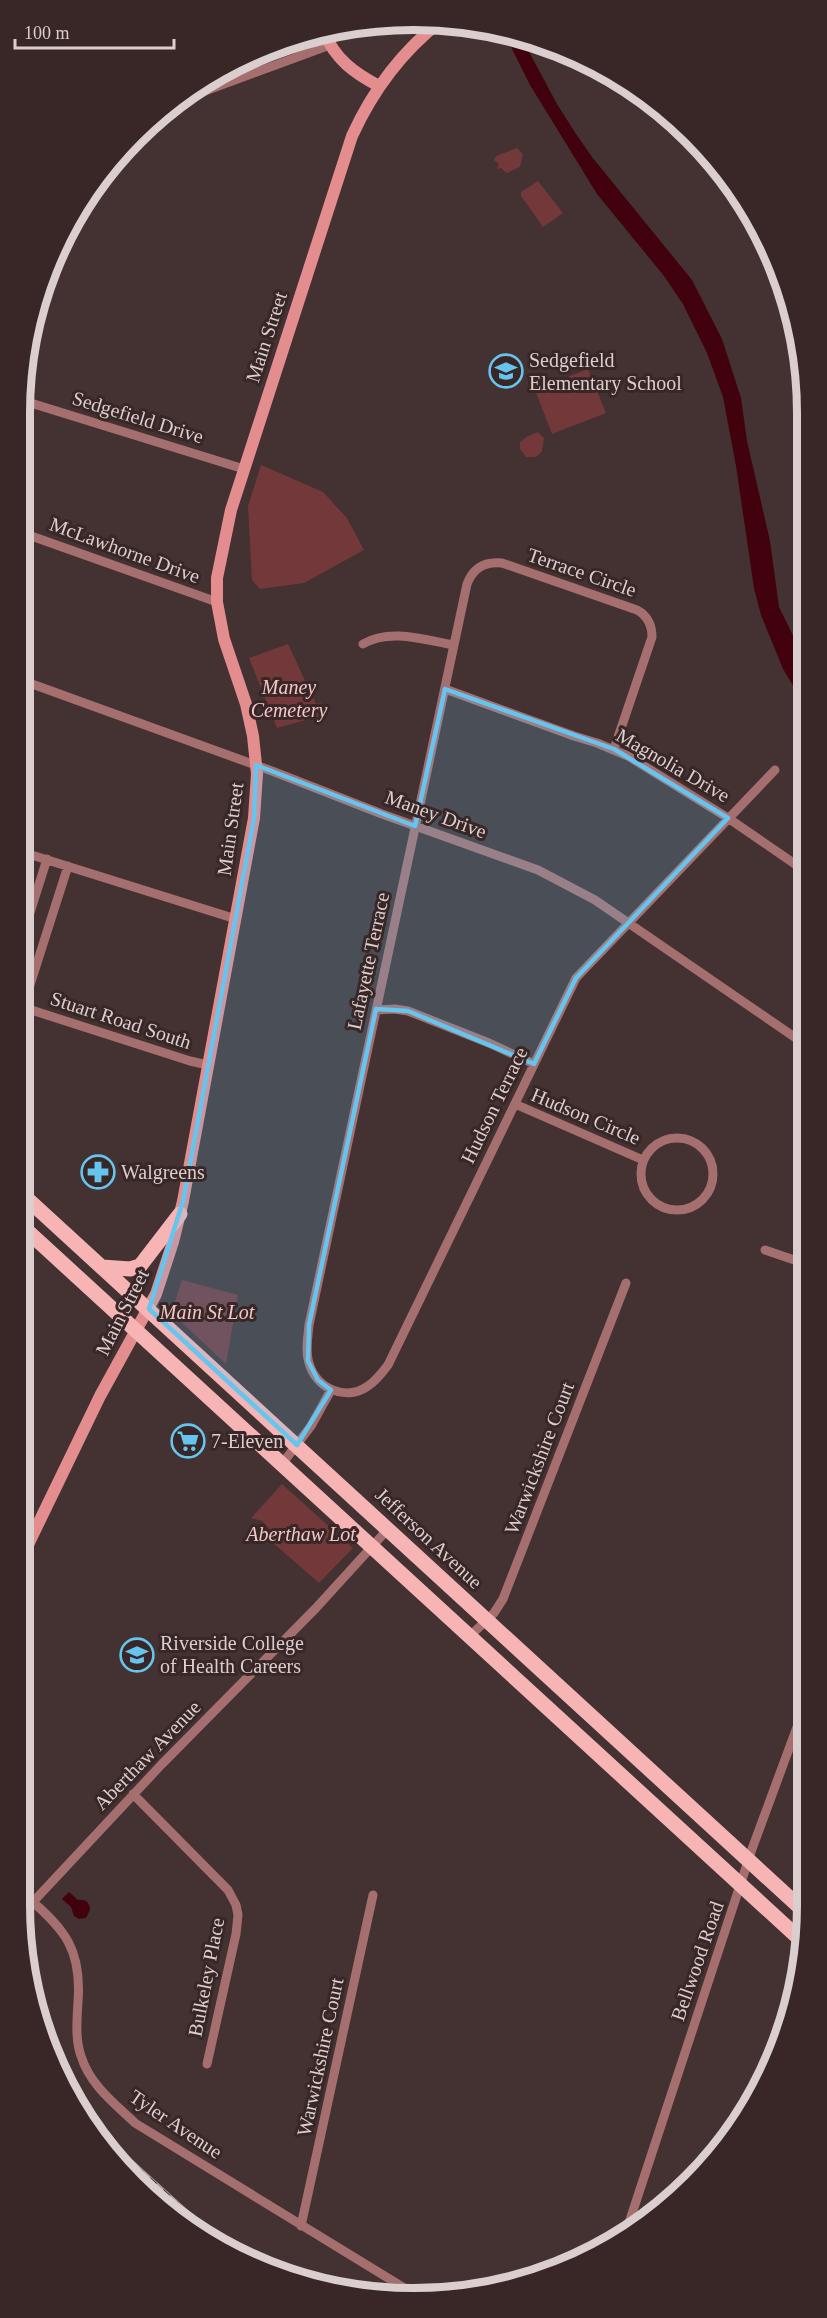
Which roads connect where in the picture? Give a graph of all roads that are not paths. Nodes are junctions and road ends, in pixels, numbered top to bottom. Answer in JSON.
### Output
{"nodes":[{"id":1,"x":430,"y":31,"type":"edge"},
{"id":2,"x":328,"y":40,"type":"edge"},
{"id":3,"x":330,"y":45,"type":"junction"},
{"id":4,"x":379,"y":86,"type":"junction"},
{"id":5,"x":208,"y":90,"type":"edge"},
{"id":6,"x":30,"y":403,"type":"edge"},
{"id":7,"x":244,"y":469,"type":"junction"},
{"id":8,"x":30,"y":536,"type":"edge"},
{"id":9,"x":508,"y":565,"type":"joint"},
{"id":10,"x":217,"y":602,"type":"junction"},
{"id":11,"x":363,"y":644,"type":"dead end"},
{"id":12,"x":454,"y":645,"type":"junction"},
{"id":13,"x":30,"y":683,"type":"edge"},
{"id":14,"x":445,"y":688,"type":"junction"},
{"id":15,"x":614,"y":749,"type":"junction"},
{"id":16,"x":256,"y":765,"type":"junction"},
{"id":17,"x":775,"y":770,"type":"dead end"},
{"id":18,"x":728,"y":818,"type":"junction"},
{"id":19,"x":415,"y":826,"type":"junction"},
{"id":20,"x":30,"y":854,"type":"edge"},
{"id":21,"x":47,"y":859,"type":"junction"},
{"id":22,"x":797,"y":865,"type":"edge"},
{"id":23,"x":68,"y":866,"type":"junction"},
{"id":24,"x":30,"y":913,"type":"edge"},
{"id":25,"x":236,"y":918,"type":"junction"},
{"id":26,"x":627,"y":922,"type":"junction"},
{"id":27,"x":30,"y":986,"type":"edge"},
{"id":28,"x":30,"y":1010,"type":"edge"},
{"id":29,"x":376,"y":1010,"type":"junction"},
{"id":30,"x":797,"y":1039,"type":"edge"},
{"id":31,"x":534,"y":1064,"type":"junction"},
{"id":32,"x":208,"y":1065,"type":"junction"},
{"id":33,"x":515,"y":1104,"type":"junction"},
{"id":34,"x":643,"y":1160,"type":"junction"},
{"id":35,"x":30,"y":1201,"type":"edge"},
{"id":36,"x":180,"y":1214,"type":"junction"},
{"id":37,"x":30,"y":1233,"type":"edge"},
{"id":38,"x":765,"y":1250,"type":"dead end"},
{"id":39,"x":797,"y":1261,"type":"edge"},
{"id":40,"x":102,"y":1266,"type":"junction"},
{"id":41,"x":626,"y":1283,"type":"dead end"},
{"id":42,"x":149,"y":1309,"type":"junction"},
{"id":43,"x":137,"y":1331,"type":"junction"},
{"id":44,"x":331,"y":1390,"type":"junction"},
{"id":45,"x":297,"y":1445,"type":"junction"},
{"id":46,"x":282,"y":1464,"type":"junction"},
{"id":47,"x":388,"y":1529,"type":"junction"},
{"id":48,"x":30,"y":1541,"type":"edge"},
{"id":49,"x":372,"y":1547,"type":"junction"},
{"id":50,"x":486,"y":1620,"type":"junction"},
{"id":51,"x":470,"y":1636,"type":"junction"},
{"id":52,"x":797,"y":1728,"type":"edge"},
{"id":53,"x":133,"y":1794,"type":"junction"},
{"id":54,"x":749,"y":1860,"type":"junction"},
{"id":55,"x":741,"y":1885,"type":"junction"},
{"id":56,"x":373,"y":1895,"type":"dead end"},
{"id":57,"x":30,"y":1899,"type":"edge"},
{"id":58,"x":797,"y":1905,"type":"edge"},
{"id":59,"x":796,"y":1935,"type":"edge"},
{"id":60,"x":207,"y":2064,"type":"dead end"},
{"id":61,"x":630,"y":2221,"type":"edge"},
{"id":62,"x":301,"y":2226,"type":"junction"},
{"id":63,"x":403,"y":2288,"type":"edge"}],
"edges":[{"from":1,"to":4,"type":"main road","name":"Main Street"},
{"from":2,"to":3,"type":"main road"},
{"from":3,"to":4,"type":"main road"},
{"from":3,"to":5,"type":"street"},
{"from":4,"to":7,"type":"main road","name":"Main Street"},
{"from":6,"to":7,"type":"street","name":"Sedgefield Drive"},
{"from":7,"to":10,"type":"main road","name":"Main Street"},
{"from":8,"to":10,"type":"street","name":"McLawhorne Drive"},
{"from":9,"to":12,"type":"street","name":"Lafayette Terrace"},
{"from":9,"to":15,"type":"street","name":"Terrace Circle"},
{"from":10,"to":16,"type":"main road","name":"Main Street"},
{"from":11,"to":12,"type":"street"},
{"from":12,"to":14,"type":"street","name":"Lafayette Terrace"},
{"from":13,"to":16,"type":"street","name":"Maney Drive"},
{"from":14,"to":15,"type":"street","name":"Magnolia Drive"},
{"from":14,"to":19,"type":"street","name":"Lafayette Terrace"},
{"from":15,"to":18,"type":"street","name":"Magnolia Drive"},
{"from":16,"to":19,"type":"street","name":"Maney Drive"},
{"from":16,"to":25,"type":"main road","name":"Main Street"},
{"from":17,"to":18,"type":"street","name":"Hudson Terrace"},
{"from":18,"to":22,"type":"street","name":"Magnolia Drive"},
{"from":18,"to":26,"type":"street","name":"Hudson Terrace"},
{"from":19,"to":26,"type":"street","name":"Maney Drive"},
{"from":19,"to":29,"type":"street","name":"Lafayette Terrace"},
{"from":20,"to":21,"type":"street"},
{"from":21,"to":23,"type":"street"},
{"from":21,"to":24,"type":"street"},
{"from":23,"to":25,"type":"street"},
{"from":23,"to":27,"type":"street"},
{"from":25,"to":32,"type":"main road","name":"Main Street"},
{"from":26,"to":30,"type":"street","name":"Maney Drive"},
{"from":26,"to":31,"type":"street","name":"Hudson Terrace"},
{"from":28,"to":32,"type":"street","name":"Stuart Road South"},
{"from":29,"to":31,"type":"street"},
{"from":29,"to":44,"type":"street","name":"Lafayette Terrace"},
{"from":31,"to":33,"type":"street","name":"Hudson Terrace"},
{"from":32,"to":36,"type":"main road","name":"Main Street"},
{"from":33,"to":34,"type":"street","name":"Hudson Circle"},
{"from":33,"to":44,"type":"street","name":"Hudson Terrace"},
{"from":34,"to":34,"type":"street","name":"Hudson Circle"},
{"from":35,"to":40,"type":"main road","name":"Jefferson Avenue"},
{"from":36,"to":40,"type":"main road"},
{"from":36,"to":42,"type":"main road","name":"Main Street"},
{"from":37,"to":43,"type":"main road"},
{"from":38,"to":39,"type":"street"},
{"from":40,"to":42,"type":"main road","name":"Jefferson Avenue"},
{"from":41,"to":50,"type":"street","name":"Warwickshire Court"},
{"from":42,"to":43,"type":"main road","name":"Main Street"},
{"from":42,"to":45,"type":"main road","name":"Jefferson Avenue"},
{"from":43,"to":46,"type":"main road"},
{"from":43,"to":48,"type":"main road","name":"Main Street"},
{"from":44,"to":45,"type":"street"},
{"from":45,"to":46,"type":"street"},
{"from":45,"to":47,"type":"main road","name":"Jefferson Avenue"},
{"from":46,"to":49,"type":"main road"},
{"from":47,"to":49,"type":"street","name":"Aberthaw Avenue"},
{"from":47,"to":50,"type":"main road","name":"Jefferson Avenue"},
{"from":49,"to":51,"type":"main road"},
{"from":49,"to":53,"type":"street","name":"Aberthaw Avenue"},
{"from":50,"to":51,"type":"street","name":"Warwickshire Court"},
{"from":50,"to":54,"type":"main road","name":"Jefferson Avenue"},
{"from":51,"to":55,"type":"main road"},
{"from":52,"to":54,"type":"street","name":"Bellwood Road"},
{"from":53,"to":57,"type":"street","name":"Aberthaw Avenue"},
{"from":53,"to":60,"type":"street","name":"Bulkeley Place"},
{"from":54,"to":55,"type":"street","name":"Bellwood Road"},
{"from":54,"to":58,"type":"main road","name":"Jefferson Avenue"},
{"from":55,"to":59,"type":"main road"},
{"from":55,"to":61,"type":"street","name":"Bellwood Road"},
{"from":56,"to":62,"type":"street","name":"Warwickshire Court"},
{"from":57,"to":62,"type":"street","name":"Tyler Avenue"},
{"from":62,"to":63,"type":"street","name":"Tyler Avenue"}]}
